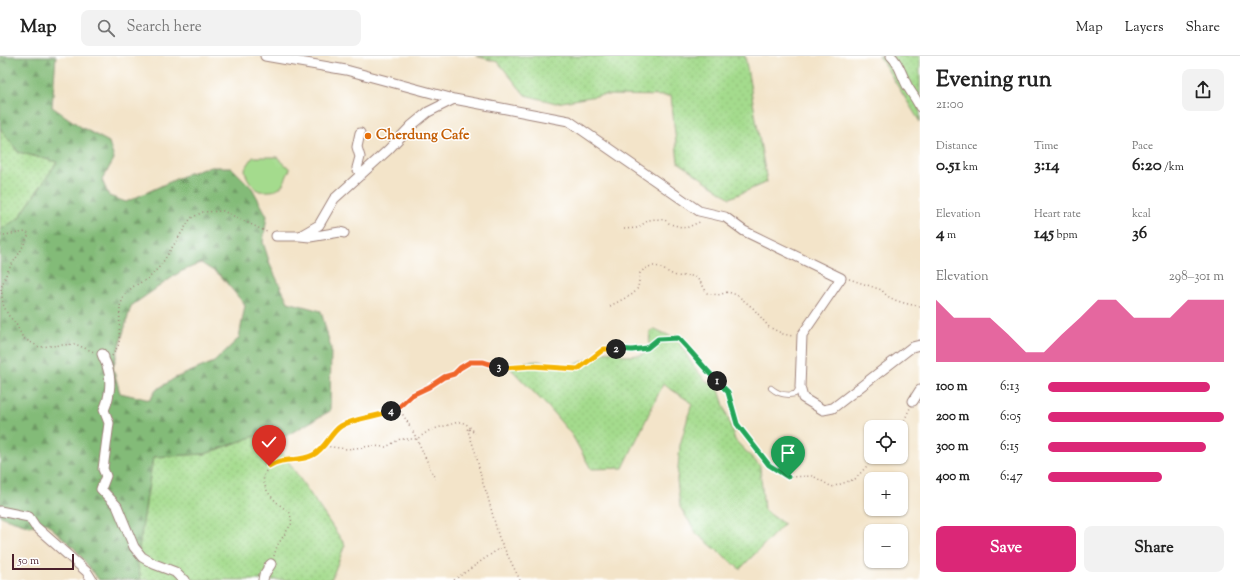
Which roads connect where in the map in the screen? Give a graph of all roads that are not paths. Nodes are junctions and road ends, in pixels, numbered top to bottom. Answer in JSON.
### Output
{"nodes":[{"id":1,"x":265,"y":56,"type":"edge"},
{"id":2,"x":891,"y":56,"type":"edge"},
{"id":3,"x":454,"y":99,"type":"junction"},
{"id":4,"x":920,"y":107,"type":"edge"},
{"id":5,"x":360,"y":133,"type":"dead end"},
{"id":6,"x":361,"y":175,"type":"junction"},
{"id":7,"x":344,"y":233,"type":"dead end"},
{"id":8,"x":276,"y":236,"type":"road end"},
{"id":9,"x":300,"y":236,"type":"junction"},
{"id":10,"x":920,"y":345,"type":"edge"},
{"id":11,"x":104,"y":357,"type":"road end"},
{"id":12,"x":800,"y":387,"type":"junction"},
{"id":13,"x":770,"y":388,"type":"dead end"},
{"id":14,"x":920,"y":390,"type":"edge"},
{"id":15,"x":913,"y":401,"type":"road end"},
{"id":16,"x":0,"y":511,"type":"edge"},
{"id":17,"x":268,"y":567,"type":"road end"},
{"id":18,"x":92,"y":580,"type":"edge"},
{"id":19,"x":185,"y":580,"type":"edge"},
{"id":20,"x":263,"y":580,"type":"edge"}],
"edges":[{"from":1,"to":3,"type":"street"},
{"from":2,"to":4,"type":"street"},
{"from":3,"to":6,"type":"street"},
{"from":3,"to":12,"type":"street"},
{"from":5,"to":6,"type":"street"},
{"from":6,"to":9,"type":"street"},
{"from":7,"to":9,"type":"street"},
{"from":8,"to":9,"type":"street"},
{"from":10,"to":12,"type":"street"},
{"from":11,"to":19,"type":"street"},
{"from":12,"to":13,"type":"lane"},
{"from":14,"to":15,"type":"street"},
{"from":16,"to":18,"type":"street"},
{"from":17,"to":20,"type":"street"}]}
